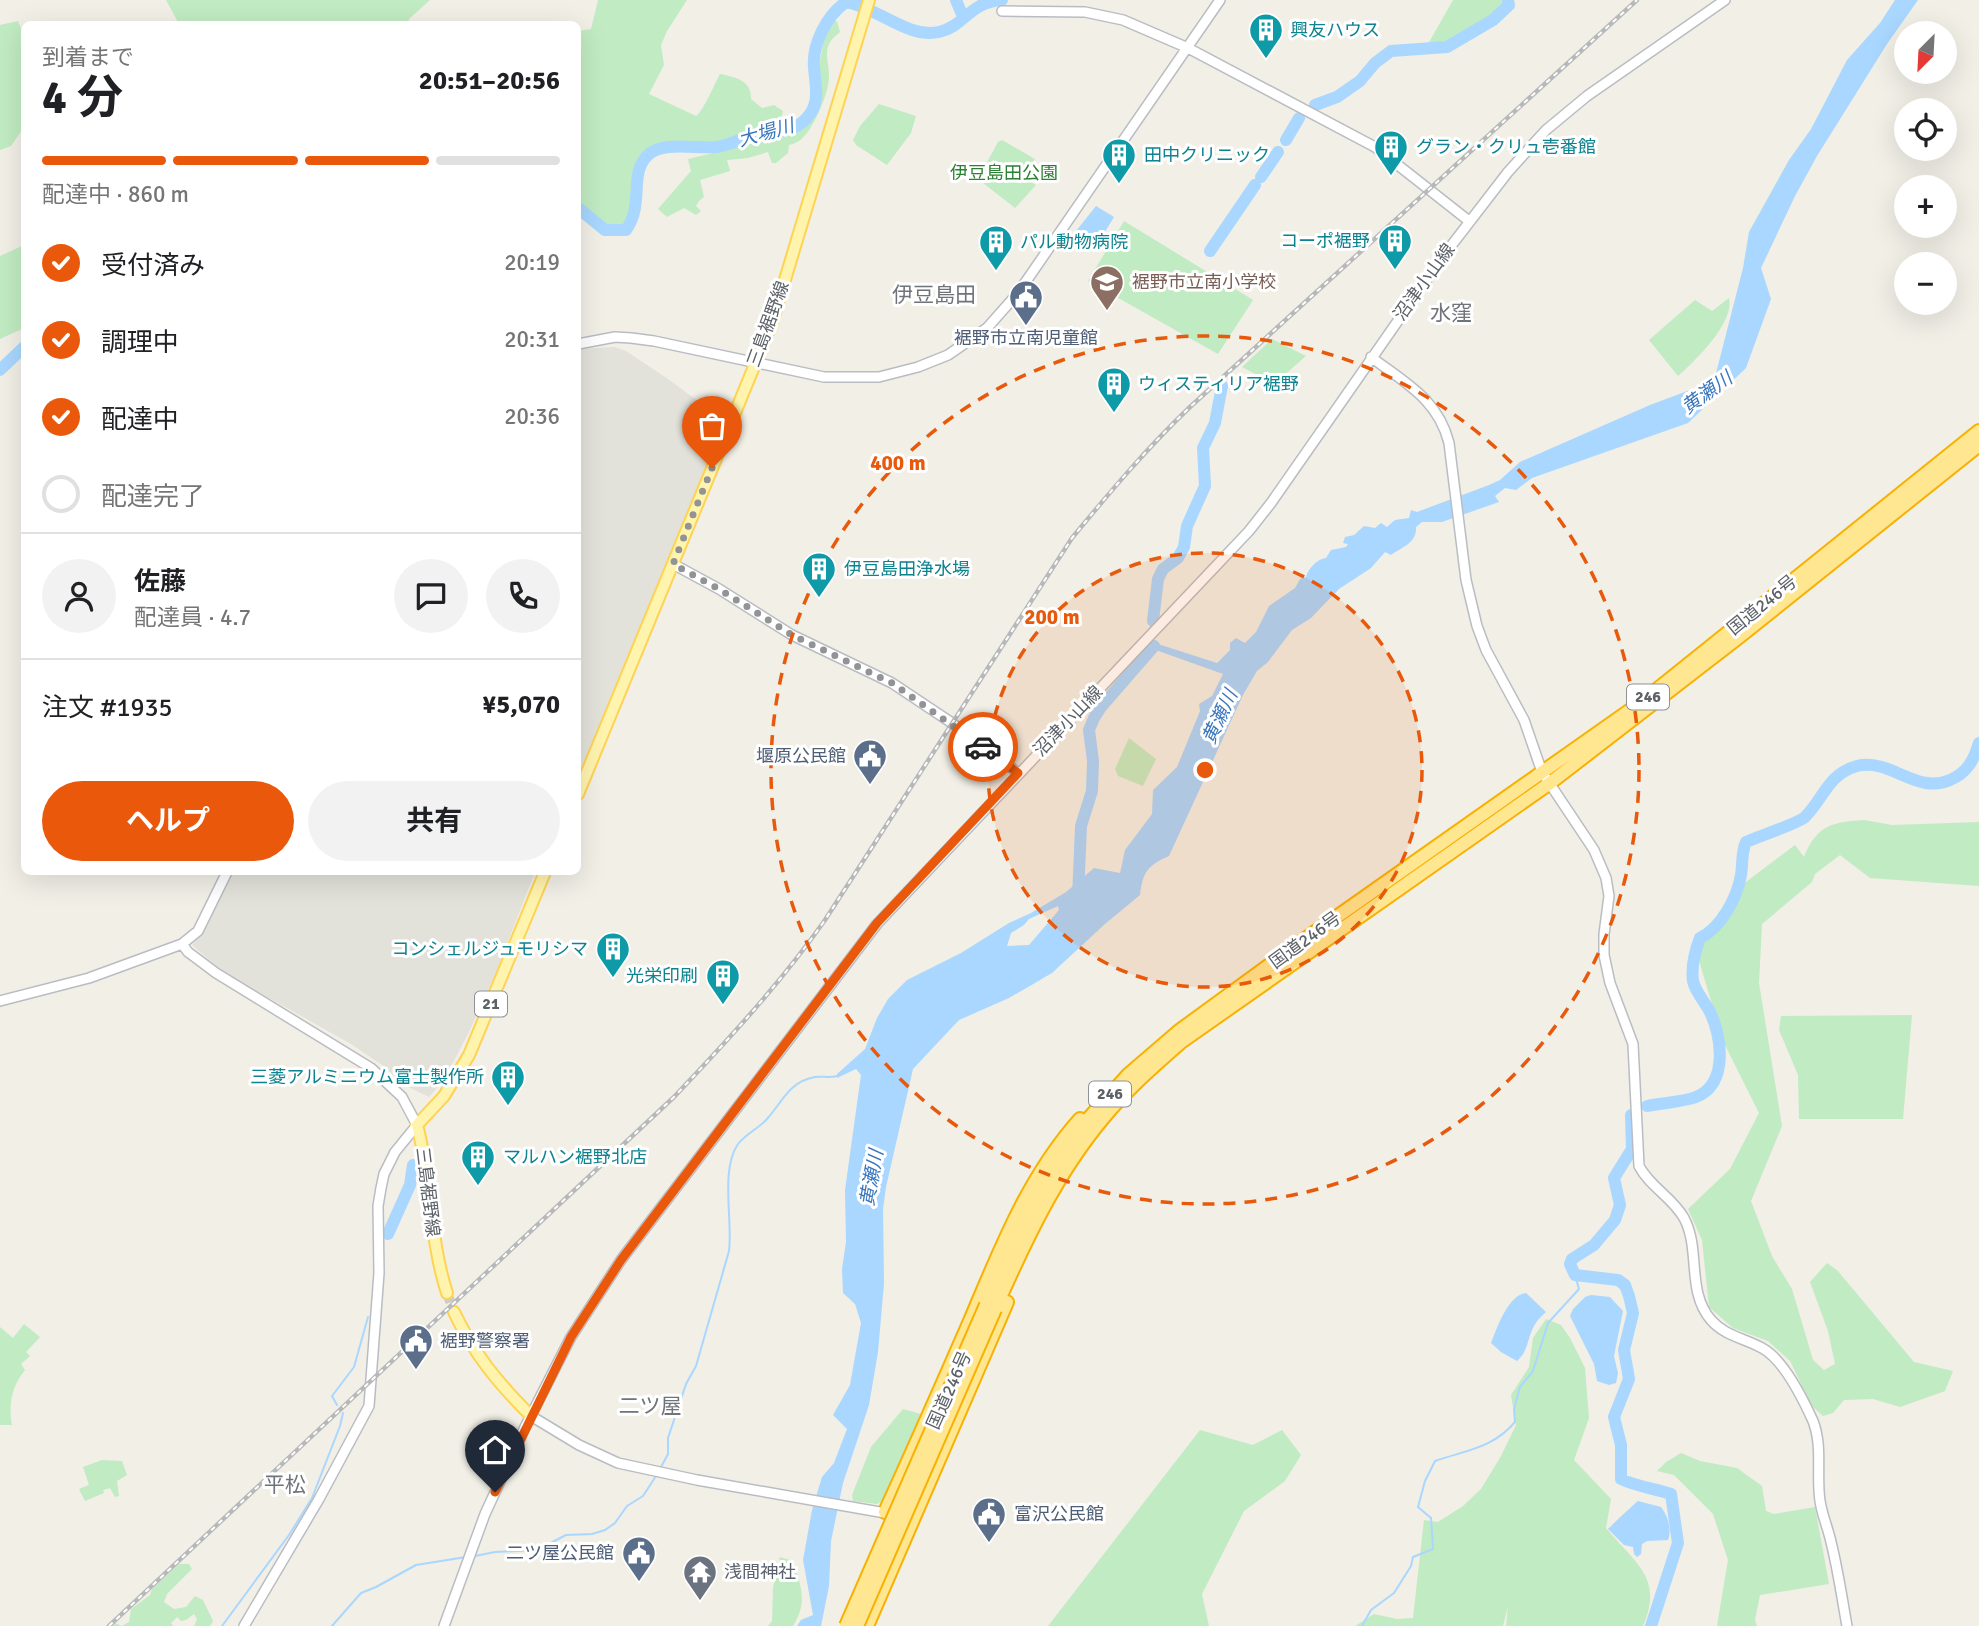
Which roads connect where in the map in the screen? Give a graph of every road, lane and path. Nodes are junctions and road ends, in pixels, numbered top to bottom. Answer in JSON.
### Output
{"nodes":[{"id":1,"x":869,"y":0,"type":"edge"},
{"id":2,"x":1220,"y":0,"type":"edge"},
{"id":3,"x":1725,"y":0,"type":"edge"},
{"id":4,"x":1002,"y":11,"type":"dead end"},
{"id":5,"x":1188,"y":48,"type":"junction"},
{"id":6,"x":1469,"y":220,"type":"junction"},
{"id":7,"x":581,"y":343,"type":"edge"},
{"id":8,"x":1370,"y":357,"type":"junction"},
{"id":9,"x":755,"y":363,"type":"junction"},
{"id":10,"x":1979,"y":431,"type":"edge"},
{"id":11,"x":1979,"y":444,"type":"edge"},
{"id":12,"x":673,"y":564,"type":"junction"},
{"id":13,"x":1542,"y":772,"type":"junction"},
{"id":14,"x":1018,"y":773,"type":"junction"},
{"id":15,"x":1550,"y":783,"type":"junction"},
{"id":16,"x":581,"y":787,"type":"edge"},
{"id":17,"x":226,"y":875,"type":"edge"},
{"id":18,"x":544,"y":875,"type":"edge"},
{"id":19,"x":182,"y":944,"type":"junction"},
{"id":20,"x":0,"y":1001,"type":"edge"},
{"id":21,"x":1129,"y":1074,"type":"junction"},
{"id":22,"x":1104,"y":1116,"type":"junction"},
{"id":23,"x":417,"y":1125,"type":"junction"},
{"id":24,"x":447,"y":1293,"type":"tunnel mouth"},
{"id":25,"x":991,"y":1307,"type":"junction"},
{"id":26,"x":454,"y":1312,"type":"tunnel mouth"},
{"id":27,"x":531,"y":1416,"type":"junction"},
{"id":28,"x":885,"y":1512,"type":"junction"},
{"id":29,"x":913,"y":1519,"type":"junction"},
{"id":30,"x":244,"y":1626,"type":"edge"},
{"id":31,"x":444,"y":1626,"type":"edge"},
{"id":32,"x":846,"y":1626,"type":"edge"},
{"id":33,"x":857,"y":1626,"type":"edge"},
{"id":34,"x":867,"y":1626,"type":"edge"},
{"id":35,"x":1847,"y":1626,"type":"edge"}],
"edges":[{"from":1,"to":9,"type":"main road","name":"三島裾野線"},
{"from":2,"to":5,"type":"street"},
{"from":3,"to":6,"type":"street","name":"沼津小山線"},
{"from":4,"to":5,"type":"street"},
{"from":5,"to":6,"type":"street"},
{"from":5,"to":9,"type":"street"},
{"from":6,"to":8,"type":"street","name":"沼津小山線"},
{"from":7,"to":9,"type":"street"},
{"from":8,"to":13,"type":"street"},
{"from":8,"to":14,"type":"street","name":"沼津小山線"},
{"from":9,"to":12,"type":"main road","name":"三島裾野線"},
{"from":10,"to":13,"type":"highway","name":"国道246号","number":"246"},
{"from":11,"to":15,"type":"highway","name":"国道246号","number":"246"},
{"from":12,"to":14,"type":"street"},
{"from":12,"to":16,"type":"main road","name":"三島裾野線"},
{"from":13,"to":15,"type":"street"},
{"from":13,"to":21,"type":"highway","name":"国道246号","number":"246"},
{"from":14,"to":27,"type":"street","name":"沼津小山線"},
{"from":15,"to":22,"type":"highway","name":"国道246号","number":"246"},
{"from":15,"to":35,"type":"street"},
{"from":17,"to":19,"type":"street"},
{"from":18,"to":23,"type":"main road","name":"三島裾野線","number":"21"},
{"from":19,"to":20,"type":"street"},
{"from":19,"to":23,"type":"street"},
{"from":21,"to":25,"type":"highway","name":"国道246号","number":"246"},
{"from":21,"to":28,"type":"highway"},
{"from":22,"to":25,"type":"highway","name":"国道246号","number":"246"},
{"from":22,"to":29,"type":"highway"},
{"from":23,"to":24,"type":"main road","name":"三島裾野線"},
{"from":23,"to":30,"type":"street"},
{"from":25,"to":32,"type":"highway","name":"国道246号","number":"246","bridge":true},
{"from":25,"to":33,"type":"highway","name":"国道246号","number":"246","bridge":true},
{"from":26,"to":27,"type":"main road"},
{"from":27,"to":28,"type":"street"},
{"from":27,"to":31,"type":"street","name":"沼津小山線"},
{"from":28,"to":29,"type":"street"},
{"from":29,"to":34,"type":"highway"}]}
